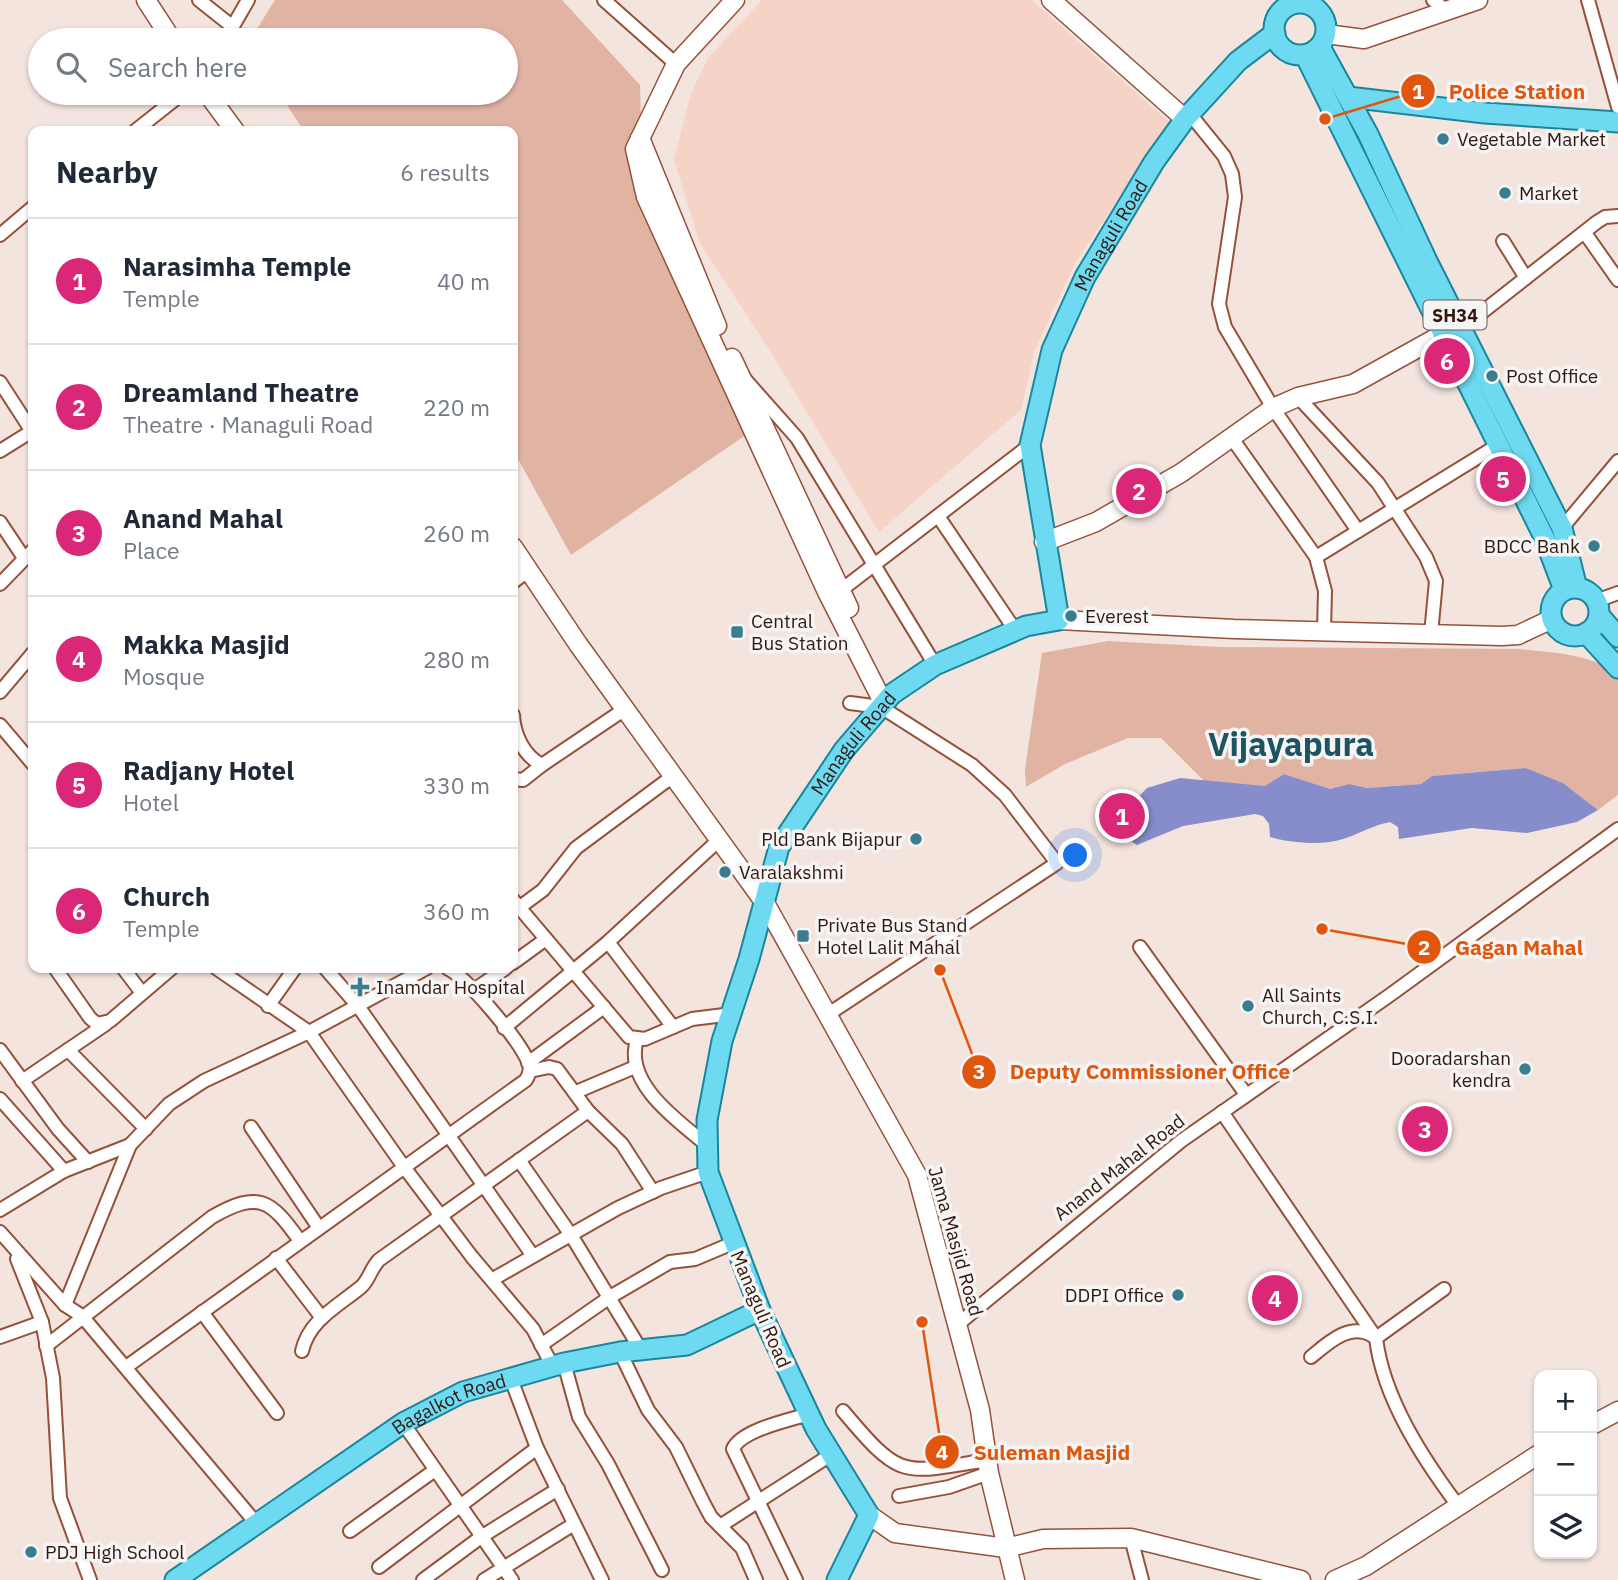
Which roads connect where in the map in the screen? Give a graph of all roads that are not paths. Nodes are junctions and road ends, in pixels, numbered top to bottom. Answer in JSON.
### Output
{"nodes":[{"id":1,"x":146,"y":0,"type":"edge"},
{"id":2,"x":199,"y":0,"type":"edge"},
{"id":3,"x":248,"y":0,"type":"edge"},
{"id":4,"x":604,"y":0,"type":"edge"},
{"id":5,"x":734,"y":0,"type":"edge"},
{"id":6,"x":1051,"y":0,"type":"edge"},
{"id":7,"x":1478,"y":0,"type":"edge"},
{"id":8,"x":1588,"y":0,"type":"edge"},
{"id":9,"x":1293,"y":3,"type":"edge"},
{"id":10,"x":1440,"y":5,"type":"edge"},
{"id":11,"x":233,"y":27,"type":"joint"},
{"id":12,"x":164,"y":28,"type":"edge"},
{"id":13,"x":1275,"y":33,"type":"junction"},
{"id":14,"x":1317,"y":45,"type":"junction"},
{"id":15,"x":676,"y":65,"type":"junction"},
{"id":16,"x":1348,"y":97,"type":"junction"},
{"id":17,"x":168,"y":105,"type":"edge"},
{"id":18,"x":216,"y":105,"type":"edge"},
{"id":19,"x":1618,"y":107,"type":"edge"},
{"id":20,"x":1188,"y":116,"type":"junction"},
{"id":21,"x":1618,"y":122,"type":"edge"},
{"id":22,"x":141,"y":126,"type":"edge"},
{"id":23,"x":231,"y":126,"type":"edge"},
{"id":24,"x":28,"y":211,"type":"edge"},
{"id":25,"x":1618,"y":216,"type":"edge"},
{"id":26,"x":1585,"y":233,"type":"junction"},
{"id":27,"x":0,"y":235,"type":"edge"},
{"id":28,"x":1503,"y":241,"type":"dead end"},
{"id":29,"x":1526,"y":278,"type":"junction"},
{"id":30,"x":1618,"y":279,"type":"edge"},
{"id":31,"x":1453,"y":331,"type":"junction"},
{"id":32,"x":733,"y":374,"type":"junction"},
{"id":33,"x":0,"y":382,"type":"edge"},
{"id":34,"x":1298,"y":397,"type":"junction"},
{"id":35,"x":1273,"y":408,"type":"junction"},
{"id":36,"x":28,"y":424,"type":"edge"},
{"id":37,"x":28,"y":435,"type":"edge"},
{"id":38,"x":1231,"y":437,"type":"junction"},
{"id":39,"x":1030,"y":444,"type":"junction"},
{"id":40,"x":1498,"y":445,"type":"junction"},
{"id":41,"x":0,"y":451,"type":"edge"},
{"id":42,"x":1618,"y":461,"type":"edge"},
{"id":43,"x":1397,"y":510,"type":"junction"},
{"id":44,"x":938,"y":516,"type":"junction"},
{"id":45,"x":0,"y":522,"type":"edge"},
{"id":46,"x":1562,"y":528,"type":"junction"},
{"id":47,"x":1358,"y":531,"type":"junction"},
{"id":48,"x":1044,"y":542,"type":"junction"},
{"id":49,"x":28,"y":553,"type":"edge"},
{"id":50,"x":28,"y":555,"type":"edge"},
{"id":51,"x":518,"y":555,"type":"edge"},
{"id":52,"x":1317,"y":557,"type":"junction"},
{"id":53,"x":875,"y":565,"type":"junction"},
{"id":54,"x":528,"y":570,"type":"junction"},
{"id":55,"x":518,"y":578,"type":"edge"},
{"id":56,"x":0,"y":584,"type":"edge"},
{"id":57,"x":1571,"y":589,"type":"junction"},
{"id":58,"x":841,"y":591,"type":"junction"},
{"id":59,"x":1618,"y":593,"type":"edge"},
{"id":60,"x":1598,"y":608,"type":"junction"},
{"id":61,"x":1059,"y":620,"type":"junction"},
{"id":62,"x":1552,"y":620,"type":"junction"},
{"id":63,"x":1015,"y":630,"type":"junction"},
{"id":64,"x":1324,"y":631,"type":"junction"},
{"id":65,"x":1431,"y":634,"type":"junction"},
{"id":66,"x":1586,"y":634,"type":"junction"},
{"id":67,"x":1618,"y":637,"type":"edge"},
{"id":68,"x":28,"y":659,"type":"edge"},
{"id":69,"x":935,"y":665,"type":"junction"},
{"id":70,"x":1618,"y":668,"type":"edge"},
{"id":71,"x":0,"y":692,"type":"edge"},
{"id":72,"x":886,"y":701,"type":"junction"},
{"id":73,"x":850,"y":703,"type":"dead end"},
{"id":74,"x":625,"y":709,"type":"junction"},
{"id":75,"x":0,"y":725,"type":"edge"},
{"id":76,"x":518,"y":739,"type":"edge"},
{"id":77,"x":28,"y":758,"type":"edge"},
{"id":78,"x":542,"y":765,"type":"junction"},
{"id":79,"x":673,"y":776,"type":"junction"},
{"id":80,"x":518,"y":780,"type":"edge"},
{"id":81,"x":1618,"y":829,"type":"edge"},
{"id":82,"x":720,"y":839,"type":"junction"},
{"id":83,"x":518,"y":903,"type":"edge"},
{"id":84,"x":765,"y":904,"type":"junction"},
{"id":85,"x":518,"y":906,"type":"edge"},
{"id":86,"x":547,"y":939,"type":"junction"},
{"id":87,"x":608,"y":942,"type":"junction"},
{"id":88,"x":1140,"y":947,"type":"dead end"},
{"id":89,"x":518,"y":959,"type":"edge"},
{"id":90,"x":573,"y":972,"type":"junction"},
{"id":91,"x":58,"y":973,"type":"edge"},
{"id":92,"x":126,"y":973,"type":"edge"},
{"id":93,"x":166,"y":973,"type":"edge"},
{"id":94,"x":223,"y":973,"type":"edge"},
{"id":95,"x":291,"y":973,"type":"edge"},
{"id":96,"x":329,"y":973,"type":"edge"},
{"id":97,"x":418,"y":973,"type":"edge"},
{"id":98,"x":453,"y":973,"type":"edge"},
{"id":99,"x":499,"y":973,"type":"edge"},
{"id":100,"x":474,"y":990,"type":"junction"},
{"id":101,"x":142,"y":993,"type":"junction"},
{"id":102,"x":268,"y":1006,"type":"junction"},
{"id":103,"x":358,"y":1006,"type":"junction"},
{"id":104,"x":604,"y":1007,"type":"junction"},
{"id":105,"x":732,"y":1014,"type":"junction"},
{"id":106,"x":827,"y":1015,"type":"junction"},
{"id":107,"x":110,"y":1021,"type":"junction"},
{"id":108,"x":673,"y":1027,"type":"junction"},
{"id":109,"x":504,"y":1028,"type":"junction"},
{"id":110,"x":309,"y":1032,"type":"junction"},
{"id":111,"x":637,"y":1040,"type":"junction"},
{"id":112,"x":0,"y":1050,"type":"edge"},
{"id":113,"x":68,"y":1050,"type":"junction"},
{"id":114,"x":529,"y":1067,"type":"junction"},
{"id":115,"x":635,"y":1067,"type":"junction"},
{"id":116,"x":22,"y":1081,"type":"junction"},
{"id":117,"x":576,"y":1092,"type":"junction"},
{"id":118,"x":1245,"y":1093,"type":"junction"},
{"id":119,"x":0,"y":1098,"type":"edge"},
{"id":120,"x":588,"y":1111,"type":"junction"},
{"id":121,"x":1222,"y":1112,"type":"junction"},
{"id":122,"x":251,"y":1127,"type":"dead end"},
{"id":123,"x":146,"y":1129,"type":"junction"},
{"id":124,"x":448,"y":1135,"type":"junction"},
{"id":125,"x":130,"y":1145,"type":"junction"},
{"id":126,"x":707,"y":1145,"type":"junction"},
{"id":127,"x":519,"y":1160,"type":"junction"},
{"id":128,"x":88,"y":1162,"type":"junction"},
{"id":129,"x":404,"y":1167,"type":"junction"},
{"id":130,"x":64,"y":1171,"type":"junction"},
{"id":131,"x":708,"y":1172,"type":"junction"},
{"id":132,"x":485,"y":1185,"type":"junction"},
{"id":133,"x":653,"y":1192,"type":"junction"},
{"id":134,"x":0,"y":1210,"type":"edge"},
{"id":135,"x":443,"y":1216,"type":"junction"},
{"id":136,"x":319,"y":1228,"type":"junction"},
{"id":137,"x":0,"y":1232,"type":"edge"},
{"id":138,"x":571,"y":1235,"type":"junction"},
{"id":139,"x":300,"y":1241,"type":"junction"},
{"id":140,"x":733,"y":1243,"type":"junction"},
{"id":141,"x":15,"y":1252,"type":"junction"},
{"id":142,"x":533,"y":1256,"type":"junction"},
{"id":143,"x":276,"y":1258,"type":"junction"},
{"id":144,"x":493,"y":1279,"type":"junction"},
{"id":145,"x":1444,"y":1289,"type":"dead end"},
{"id":146,"x":610,"y":1297,"type":"junction"},
{"id":147,"x":65,"y":1305,"type":"junction"},
{"id":148,"x":760,"y":1310,"type":"junction"},
{"id":149,"x":202,"y":1311,"type":"junction"},
{"id":150,"x":82,"y":1316,"type":"junction"},
{"id":151,"x":322,"y":1318,"type":"junction"},
{"id":152,"x":42,"y":1322,"type":"junction"},
{"id":153,"x":958,"y":1324,"type":"junction"},
{"id":154,"x":0,"y":1337,"type":"edge"},
{"id":155,"x":1376,"y":1338,"type":"junction"},
{"id":156,"x":541,"y":1345,"type":"junction"},
{"id":157,"x":46,"y":1346,"type":"junction"},
{"id":158,"x":640,"y":1350,"type":"junction"},
{"id":159,"x":302,"y":1351,"type":"dead end"},
{"id":160,"x":620,"y":1352,"type":"junction"},
{"id":161,"x":1311,"y":1357,"type":"dead end"},
{"id":162,"x":558,"y":1365,"type":"junction"},
{"id":163,"x":126,"y":1367,"type":"junction"},
{"id":164,"x":511,"y":1379,"type":"junction"},
{"id":165,"x":843,"y":1411,"type":"dead end"},
{"id":166,"x":1618,"y":1411,"type":"edge"},
{"id":167,"x":277,"y":1413,"type":"dead end"},
{"id":168,"x":809,"y":1414,"type":"junction"},
{"id":169,"x":1597,"y":1422,"type":"edge"},
{"id":170,"x":403,"y":1423,"type":"junction"},
{"id":171,"x":537,"y":1448,"type":"junction"},
{"id":172,"x":832,"y":1454,"type":"junction"},
{"id":173,"x":1534,"y":1457,"type":"edge"},
{"id":174,"x":988,"y":1466,"type":"junction"},
{"id":175,"x":435,"y":1470,"type":"junction"},
{"id":176,"x":558,"y":1489,"type":"junction"},
{"id":177,"x":899,"y":1496,"type":"dead end"},
{"id":178,"x":758,"y":1505,"type":"junction"},
{"id":179,"x":460,"y":1507,"type":"junction"},
{"id":180,"x":1459,"y":1507,"type":"junction"},
{"id":181,"x":869,"y":1515,"type":"junction"},
{"id":182,"x":256,"y":1523,"type":"junction"},
{"id":183,"x":574,"y":1524,"type":"junction"},
{"id":184,"x":720,"y":1526,"type":"junction"},
{"id":185,"x":350,"y":1531,"type":"dead end"},
{"id":186,"x":481,"y":1537,"type":"junction"},
{"id":187,"x":1131,"y":1538,"type":"junction"},
{"id":188,"x":1006,"y":1548,"type":"junction"},
{"id":189,"x":379,"y":1567,"type":"dead end"},
{"id":190,"x":503,"y":1568,"type":"junction"},
{"id":191,"x":662,"y":1570,"type":"dead end"},
{"id":192,"x":90,"y":1580,"type":"edge"},
{"id":193,"x":175,"y":1580,"type":"edge"},
{"id":194,"x":423,"y":1580,"type":"edge"},
{"id":195,"x":484,"y":1580,"type":"edge"},
{"id":196,"x":512,"y":1580,"type":"edge"},
{"id":197,"x":602,"y":1580,"type":"edge"},
{"id":198,"x":756,"y":1580,"type":"edge"},
{"id":199,"x":796,"y":1580,"type":"edge"},
{"id":200,"x":838,"y":1580,"type":"edge"},
{"id":201,"x":1015,"y":1580,"type":"edge"},
{"id":202,"x":1142,"y":1580,"type":"edge"},
{"id":203,"x":1301,"y":1580,"type":"edge"},
{"id":204,"x":1335,"y":1580,"type":"edge"}],
"edges":[{"from":1,"to":12,"type":"street"},
{"from":2,"to":11,"type":"street"},
{"from":3,"to":11,"type":"street"},
{"from":4,"to":15,"type":"street"},
{"from":5,"to":15,"type":"street"},
{"from":6,"to":20,"type":"street"},
{"from":7,"to":10,"type":"street"},
{"from":8,"to":19,"type":"street"},
{"from":9,"to":13,"type":"main road","number":"SH34"},
{"from":9,"to":14,"type":"main road","number":"SH34"},
{"from":10,"to":14,"type":"street"},
{"from":13,"to":14,"type":"main road","number":"SH34"},
{"from":13,"to":20,"type":"main road","name":"Managuli Road"},
{"from":14,"to":16,"type":"main road","number":"SH34"},
{"from":14,"to":31,"type":"main road","number":"SH34"},
{"from":15,"to":32,"type":"street"},
{"from":16,"to":21,"type":"main road"},
{"from":16,"to":31,"type":"main road","number":"SH34"},
{"from":17,"to":22,"type":"street"},
{"from":18,"to":23,"type":"street"},
{"from":20,"to":35,"type":"street"},
{"from":20,"to":39,"type":"main road","name":"Managuli Road"},
{"from":24,"to":27,"type":"street"},
{"from":25,"to":26,"type":"street"},
{"from":26,"to":29,"type":"street"},
{"from":26,"to":30,"type":"street"},
{"from":28,"to":29,"type":"street"},
{"from":29,"to":31,"type":"street"},
{"from":31,"to":34,"type":"street"},
{"from":31,"to":40,"type":"main road","number":"SH34"},
{"from":31,"to":46,"type":"main road","number":"SH34"},
{"from":32,"to":53,"type":"street"},
{"from":32,"to":58,"type":"street"},
{"from":32,"to":72,"type":"street"},
{"from":33,"to":36,"type":"street"},
{"from":34,"to":35,"type":"street"},
{"from":34,"to":43,"type":"street"},
{"from":35,"to":38,"type":"street"},
{"from":35,"to":47,"type":"street"},
{"from":37,"to":41,"type":"street"},
{"from":38,"to":48,"type":"street"},
{"from":38,"to":52,"type":"street"},
{"from":39,"to":44,"type":"street"},
{"from":39,"to":48,"type":"main road","name":"Managuli Road"},
{"from":40,"to":43,"type":"street"},
{"from":40,"to":57,"type":"main road","number":"SH34"},
{"from":42,"to":46,"type":"street"},
{"from":43,"to":47,"type":"street"},
{"from":43,"to":65,"type":"street"},
{"from":44,"to":53,"type":"street"},
{"from":44,"to":63,"type":"street"},
{"from":45,"to":49,"type":"street"},
{"from":46,"to":57,"type":"main road","number":"SH34"},
{"from":47,"to":52,"type":"street"},
{"from":48,"to":61,"type":"main road","name":"Managuli Road"},
{"from":50,"to":56,"type":"street"},
{"from":51,"to":54,"type":"street","name":"Jama Masjid Road"},
{"from":52,"to":64,"type":"street"},
{"from":53,"to":58,"type":"street"},
{"from":53,"to":69,"type":"street"},
{"from":54,"to":55,"type":"street"},
{"from":54,"to":74,"type":"street","name":"Jama Masjid Road"},
{"from":57,"to":60,"type":"main road"},
{"from":57,"to":62,"type":"main road"},
{"from":58,"to":72,"type":"street"},
{"from":59,"to":60,"type":"street"},
{"from":60,"to":66,"type":"main road"},
{"from":60,"to":67,"type":"main road"},
{"from":61,"to":63,"type":"main road","name":"Managuli Road"},
{"from":61,"to":64,"type":"street"},
{"from":62,"to":65,"type":"street"},
{"from":62,"to":66,"type":"main road"},
{"from":63,"to":69,"type":"main road","name":"Managuli Road"},
{"from":64,"to":65,"type":"street"},
{"from":66,"to":70,"type":"main road"},
{"from":68,"to":71,"type":"street"},
{"from":69,"to":72,"type":"main road","name":"Managuli Road"},
{"from":72,"to":73,"type":"street"},
{"from":72,"to":84,"type":"main road","name":"Managuli Road"},
{"from":72,"to":106,"type":"street"},
{"from":74,"to":78,"type":"street"},
{"from":74,"to":79,"type":"street","name":"Jama Masjid Road"},
{"from":75,"to":77,"type":"street"},
{"from":76,"to":78,"type":"street"},
{"from":78,"to":80,"type":"street"},
{"from":79,"to":82,"type":"street","name":"Jama Masjid Road"},
{"from":79,"to":83,"type":"street"},
{"from":81,"to":118,"type":"street","name":"Anand Mahal Road"},
{"from":82,"to":84,"type":"street","name":"Jama Masjid Road"},
{"from":82,"to":87,"type":"street"},
{"from":84,"to":105,"type":"main road","name":"Managuli Road"},
{"from":84,"to":106,"type":"street","name":"Jama Masjid Road"},
{"from":85,"to":86,"type":"street"},
{"from":86,"to":89,"type":"street"},
{"from":86,"to":90,"type":"street"},
{"from":87,"to":90,"type":"street"},
{"from":87,"to":108,"type":"street"},
{"from":88,"to":118,"type":"street"},
{"from":90,"to":104,"type":"street"},
{"from":90,"to":109,"type":"street"},
{"from":91,"to":107,"type":"street"},
{"from":92,"to":101,"type":"street"},
{"from":93,"to":101,"type":"street"},
{"from":94,"to":102,"type":"street"},
{"from":95,"to":102,"type":"street"},
{"from":96,"to":103,"type":"street"},
{"from":97,"to":103,"type":"street"},
{"from":98,"to":100,"type":"street"},
{"from":99,"to":100,"type":"street"},
{"from":100,"to":109,"type":"street"},
{"from":101,"to":107,"type":"street"},
{"from":102,"to":110,"type":"street"},
{"from":103,"to":110,"type":"street"},
{"from":103,"to":124,"type":"street"},
{"from":104,"to":111,"type":"street"},
{"from":104,"to":114,"type":"street"},
{"from":105,"to":108,"type":"street"},
{"from":105,"to":126,"type":"main road","name":"Managuli Road"},
{"from":106,"to":153,"type":"street","name":"Jama Masjid Road"},
{"from":107,"to":113,"type":"street"},
{"from":108,"to":111,"type":"street"},
{"from":109,"to":114,"type":"street"},
{"from":110,"to":123,"type":"street"},
{"from":110,"to":129,"type":"street"},
{"from":111,"to":115,"type":"street"},
{"from":112,"to":116,"type":"street"},
{"from":113,"to":116,"type":"street"},
{"from":113,"to":123,"type":"street"},
{"from":114,"to":117,"type":"street"},
{"from":114,"to":124,"type":"street"},
{"from":115,"to":117,"type":"street"},
{"from":115,"to":126,"type":"street"},
{"from":116,"to":128,"type":"street"},
{"from":117,"to":120,"type":"street"},
{"from":118,"to":121,"type":"street","name":"Anand Mahal Road"},
{"from":119,"to":130,"type":"street"},
{"from":120,"to":127,"type":"street"},
{"from":120,"to":133,"type":"street"},
{"from":121,"to":153,"type":"street","name":"Anand Mahal Road"},
{"from":121,"to":155,"type":"street"},
{"from":122,"to":136,"type":"street"},
{"from":123,"to":125,"type":"street"},
{"from":124,"to":129,"type":"street"},
{"from":124,"to":132,"type":"street"},
{"from":125,"to":128,"type":"street"},
{"from":125,"to":147,"type":"street"},
{"from":126,"to":131,"type":"main road","name":"Managuli Road"},
{"from":127,"to":132,"type":"street"},
{"from":127,"to":138,"type":"street"},
{"from":128,"to":130,"type":"street"},
{"from":129,"to":135,"type":"street"},
{"from":129,"to":136,"type":"street"},
{"from":130,"to":134,"type":"street"},
{"from":131,"to":133,"type":"street"},
{"from":131,"to":140,"type":"main road","name":"Managuli Road"},
{"from":132,"to":135,"type":"street"},
{"from":132,"to":142,"type":"street"},
{"from":133,"to":138,"type":"street"},
{"from":135,"to":144,"type":"street"},
{"from":135,"to":151,"type":"street"},
{"from":136,"to":139,"type":"street"},
{"from":137,"to":141,"type":"street"},
{"from":138,"to":142,"type":"street"},
{"from":138,"to":146,"type":"street"},
{"from":139,"to":143,"type":"street"},
{"from":139,"to":150,"type":"street"},
{"from":140,"to":146,"type":"street"},
{"from":140,"to":148,"type":"main road","name":"Managuli Road"},
{"from":141,"to":147,"type":"street"},
{"from":141,"to":152,"type":"street"},
{"from":142,"to":144,"type":"street"},
{"from":143,"to":149,"type":"street"},
{"from":143,"to":151,"type":"street"},
{"from":144,"to":156,"type":"street"},
{"from":145,"to":155,"type":"street"},
{"from":146,"to":156,"type":"street"},
{"from":146,"to":158,"type":"street"},
{"from":147,"to":150,"type":"street"},
{"from":148,"to":158,"type":"main road","name":"Bagalkot Road"},
{"from":148,"to":168,"type":"main road","name":"Managuli Road"},
{"from":149,"to":163,"type":"street"},
{"from":149,"to":167,"type":"street"},
{"from":150,"to":157,"type":"street"},
{"from":150,"to":163,"type":"street"},
{"from":151,"to":159,"type":"street"},
{"from":152,"to":154,"type":"street"},
{"from":152,"to":157,"type":"street"},
{"from":153,"to":174,"type":"street","name":"Jama Masjid Road"},
{"from":155,"to":161,"type":"street"},
{"from":155,"to":180,"type":"street"},
{"from":156,"to":162,"type":"street"},
{"from":157,"to":192,"type":"street"},
{"from":158,"to":160,"type":"main road","name":"Bagalkot Road"},
{"from":160,"to":162,"type":"main road","name":"Bagalkot Road"},
{"from":160,"to":184,"type":"street"},
{"from":162,"to":164,"type":"main road","name":"Bagalkot Road"},
{"from":162,"to":191,"type":"street"},
{"from":163,"to":182,"type":"street"},
{"from":164,"to":170,"type":"main road","name":"Bagalkot Road"},
{"from":164,"to":171,"type":"street"},
{"from":165,"to":174,"type":"street"},
{"from":166,"to":169,"type":"street"},
{"from":168,"to":172,"type":"main road","name":"Managuli Road"},
{"from":168,"to":178,"type":"street"},
{"from":170,"to":175,"type":"street"},
{"from":170,"to":182,"type":"main road","name":"Bagalkot Road"},
{"from":171,"to":176,"type":"street"},
{"from":171,"to":179,"type":"street"},
{"from":172,"to":178,"type":"street"},
{"from":172,"to":181,"type":"main road","name":"Managuli Road"},
{"from":173,"to":180,"type":"street"},
{"from":174,"to":177,"type":"street"},
{"from":174,"to":188,"type":"street","name":"Jama Masjid Road"},
{"from":175,"to":179,"type":"street"},
{"from":175,"to":185,"type":"street"},
{"from":176,"to":183,"type":"street"},
{"from":176,"to":186,"type":"street"},
{"from":178,"to":184,"type":"street"},
{"from":178,"to":199,"type":"street"},
{"from":179,"to":186,"type":"street"},
{"from":179,"to":189,"type":"street"},
{"from":180,"to":204,"type":"street"},
{"from":181,"to":188,"type":"street"},
{"from":181,"to":200,"type":"main road"},
{"from":182,"to":193,"type":"main road","name":"Bagalkot Road"},
{"from":183,"to":190,"type":"street"},
{"from":183,"to":197,"type":"street"},
{"from":184,"to":198,"type":"street"},
{"from":186,"to":190,"type":"street"},
{"from":186,"to":194,"type":"street"},
{"from":187,"to":188,"type":"street"},
{"from":187,"to":202,"type":"street"},
{"from":187,"to":203,"type":"street"},
{"from":188,"to":201,"type":"street","name":"Jama Masjid Road"},
{"from":190,"to":195,"type":"street"},
{"from":190,"to":196,"type":"street"}]}
